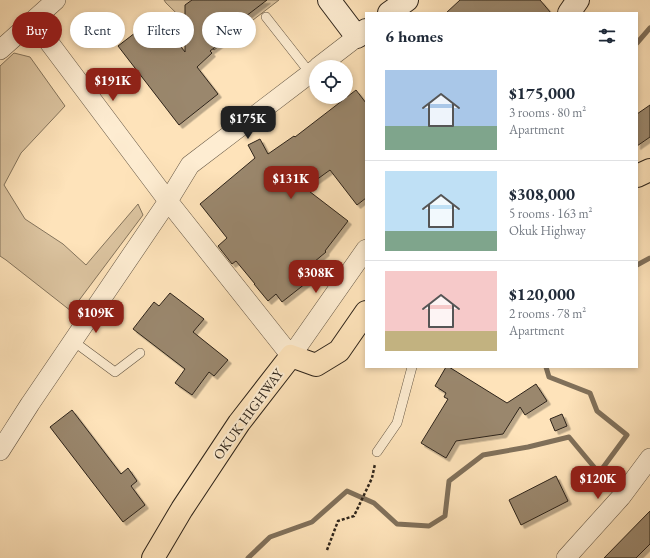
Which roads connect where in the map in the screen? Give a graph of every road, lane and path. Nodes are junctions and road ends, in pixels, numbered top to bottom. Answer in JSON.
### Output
{"nodes":[{"id":1,"x":56,"y":0,"type":"edge"},
{"id":2,"x":329,"y":0,"type":"edge"},
{"id":3,"x":407,"y":0,"type":"edge"},
{"id":4,"x":571,"y":0,"type":"edge"},
{"id":5,"x":578,"y":0,"type":"edge"},
{"id":6,"x":43,"y":12,"type":"edge"},
{"id":7,"x":390,"y":12,"type":"edge"},
{"id":8,"x":557,"y":12,"type":"edge"},
{"id":9,"x":569,"y":12,"type":"edge"},
{"id":10,"x":266,"y":17,"type":"dead end"},
{"id":11,"x":361,"y":33,"type":"edge"},
{"id":12,"x":12,"y":39,"type":"edge"},
{"id":13,"x":53,"y":48,"type":"edge"},
{"id":14,"x":0,"y":50,"type":"edge"},
{"id":15,"x":327,"y":60,"type":"edge"},
{"id":16,"x":309,"y":64,"type":"edge"},
{"id":17,"x":309,"y":75,"type":"edge"},
{"id":18,"x":650,"y":170,"type":"edge"},
{"id":19,"x":638,"y":176,"type":"edge"},
{"id":20,"x":168,"y":201,"type":"junction"},
{"id":21,"x":365,"y":250,"type":"edge"},
{"id":22,"x":365,"y":313,"type":"edge"},
{"id":23,"x":73,"y":341,"type":"junction"},
{"id":24,"x":140,"y":353,"type":"dead end"},
{"id":25,"x":291,"y":356,"type":"junction"},
{"id":26,"x":412,"y":368,"type":"edge"},
{"id":27,"x":0,"y":451,"type":"edge"},
{"id":28,"x":377,"y":452,"type":"joint"},
{"id":29,"x":650,"y":458,"type":"edge"},
{"id":30,"x":327,"y":550,"type":"dead end"},
{"id":31,"x":153,"y":558,"type":"edge"},
{"id":32,"x":566,"y":558,"type":"edge"}],
"edges":[{"from":1,"to":6,"type":"street"},
{"from":2,"to":11,"type":"street"},
{"from":3,"to":7,"type":"street"},
{"from":4,"to":8,"type":"street"},
{"from":5,"to":9,"type":"street"},
{"from":10,"to":16,"type":"lane"},
{"from":11,"to":15,"type":"street"},
{"from":12,"to":14,"type":"street"},
{"from":13,"to":20,"type":"street"},
{"from":17,"to":20,"type":"street"},
{"from":18,"to":19,"type":"main road"},
{"from":20,"to":23,"type":"street"},
{"from":20,"to":25,"type":"street"},
{"from":21,"to":25,"type":"street"},
{"from":22,"to":25,"type":"main road","name":"OKUK HIGHWAY"},
{"from":23,"to":24,"type":"lane"},
{"from":23,"to":27,"type":"street"},
{"from":25,"to":31,"type":"main road","name":"OKUK HIGHWAY"},
{"from":26,"to":28,"type":"lane"},
{"from":28,"to":30,"type":"path"},
{"from":29,"to":32,"type":"street"}]}
